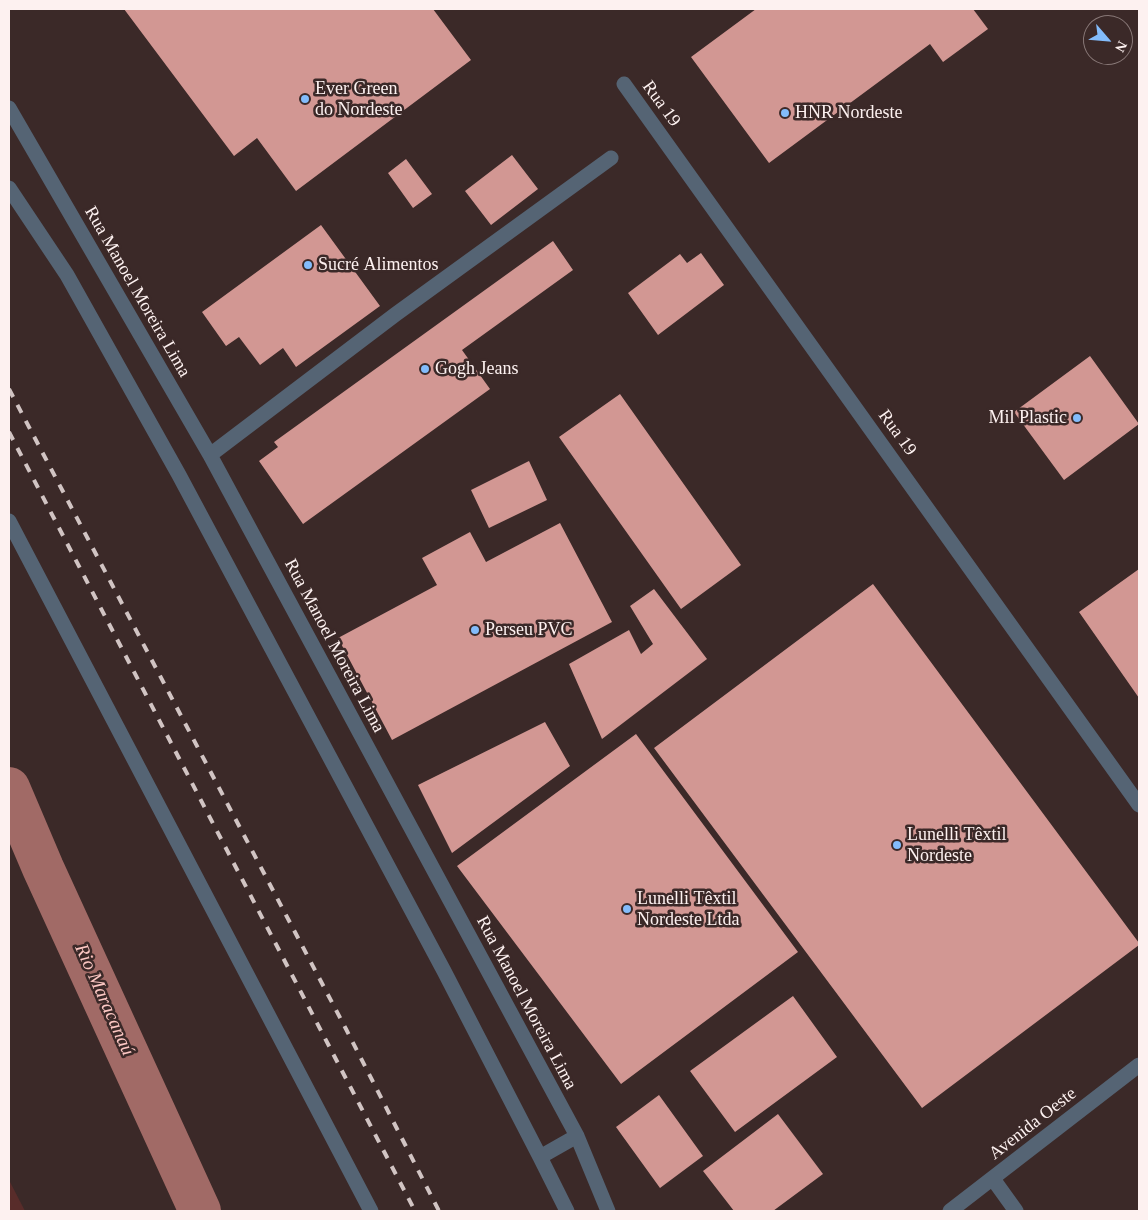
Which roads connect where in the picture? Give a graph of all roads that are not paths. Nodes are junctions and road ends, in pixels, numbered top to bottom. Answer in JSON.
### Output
{"nodes":[{"id":1,"x":624,"y":84,"type":"dead end"},
{"id":2,"x":9,"y":108,"type":"edge"},
{"id":3,"x":611,"y":158,"type":"dead end"},
{"id":4,"x":9,"y":188,"type":"edge"},
{"id":5,"x":210,"y":455,"type":"junction"},
{"id":6,"x":9,"y":521,"type":"edge"},
{"id":7,"x":1139,"y":804,"type":"edge"},
{"id":8,"x":1139,"y":1066,"type":"edge"},
{"id":9,"x":577,"y":1136,"type":"junction"},
{"id":10,"x":540,"y":1157,"type":"junction"},
{"id":11,"x":993,"y":1179,"type":"junction"},
{"id":12,"x":371,"y":1211,"type":"edge"},
{"id":13,"x":566,"y":1211,"type":"edge"},
{"id":14,"x":608,"y":1211,"type":"edge"},
{"id":15,"x":950,"y":1211,"type":"edge"},
{"id":16,"x":1016,"y":1211,"type":"edge"}],
"edges":[{"from":1,"to":7,"type":"street","name":"Rua 19"},
{"from":2,"to":5,"type":"street","name":"Rua Manoel Moreira Lima"},
{"from":3,"to":5,"type":"street"},
{"from":4,"to":10,"type":"street"},
{"from":5,"to":9,"type":"street","name":"Rua Manoel Moreira Lima"},
{"from":6,"to":12,"type":"street"},
{"from":8,"to":11,"type":"street","name":"Avenida Oeste"},
{"from":9,"to":10,"type":"street"},
{"from":9,"to":14,"type":"street","name":"Rua Manoel Moreira Lima"},
{"from":10,"to":13,"type":"street"},
{"from":11,"to":15,"type":"street","name":"Avenida Oeste"},
{"from":11,"to":16,"type":"street"}]}
